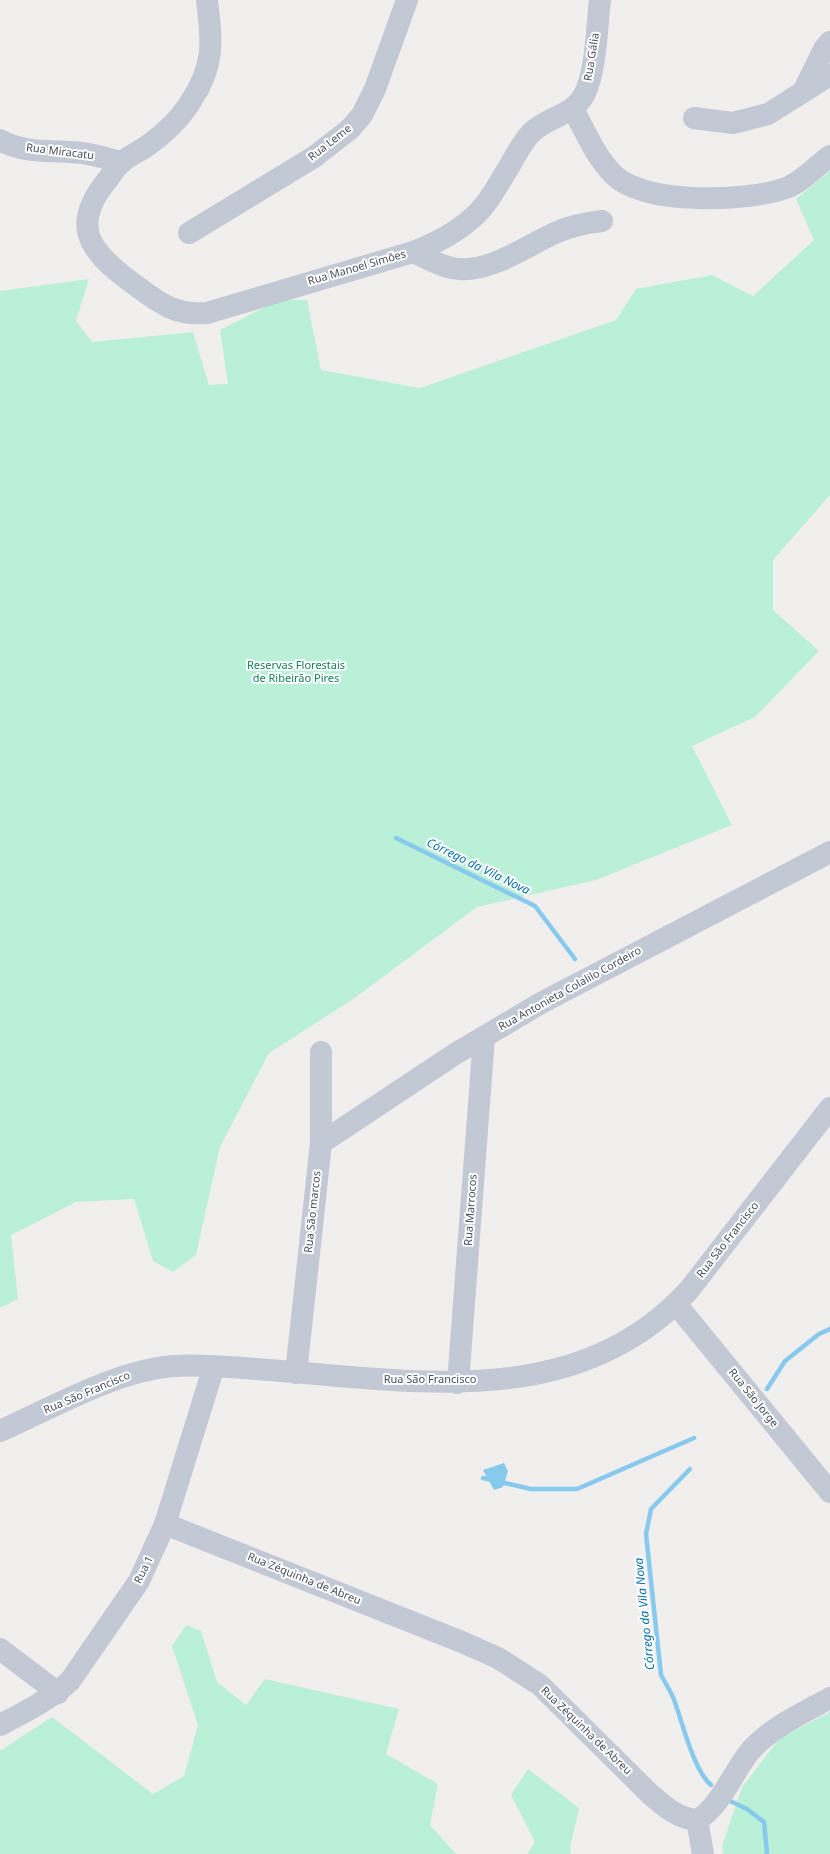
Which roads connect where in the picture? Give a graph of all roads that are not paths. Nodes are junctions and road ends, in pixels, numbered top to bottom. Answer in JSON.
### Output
{"nodes":[{"id":1,"x":207,"y":0,"type":"edge"},
{"id":2,"x":407,"y":0,"type":"edge"},
{"id":3,"x":600,"y":0,"type":"edge"},
{"id":4,"x":830,"y":42,"type":"edge"},
{"id":5,"x":830,"y":75,"type":"edge"},
{"id":6,"x":802,"y":92,"type":"junction"},
{"id":7,"x":573,"y":109,"type":"junction"},
{"id":8,"x":694,"y":118,"type":"dead end"},
{"id":9,"x":0,"y":140,"type":"edge"},
{"id":10,"x":830,"y":156,"type":"edge"},
{"id":11,"x":122,"y":162,"type":"junction"},
{"id":12,"x":602,"y":221,"type":"dead end"},
{"id":13,"x":189,"y":233,"type":"dead end"},
{"id":14,"x":413,"y":252,"type":"junction"},
{"id":15,"x":830,"y":852,"type":"edge"},
{"id":16,"x":484,"y":1037,"type":"junction"},
{"id":17,"x":322,"y":1052,"type":"dead end"},
{"id":18,"x":830,"y":1108,"type":"edge"},
{"id":19,"x":321,"y":1143,"type":"junction"},
{"id":20,"x":676,"y":1304,"type":"junction"},
{"id":21,"x":214,"y":1366,"type":"junction"},
{"id":22,"x":296,"y":1372,"type":"junction"},
{"id":23,"x":458,"y":1383,"type":"junction"},
{"id":24,"x":0,"y":1431,"type":"edge"},
{"id":25,"x":830,"y":1492,"type":"edge"},
{"id":26,"x":165,"y":1524,"type":"junction"},
{"id":27,"x":0,"y":1649,"type":"edge"},
{"id":28,"x":58,"y":1692,"type":"junction"},
{"id":29,"x":830,"y":1698,"type":"edge"},
{"id":30,"x":0,"y":1725,"type":"edge"},
{"id":31,"x":697,"y":1820,"type":"junction"},
{"id":32,"x":703,"y":1854,"type":"edge"}],
"edges":[{"from":1,"to":11,"type":"street","name":"Rua Manoel Simões"},
{"from":2,"to":13,"type":"street","name":"Rua Leme"},
{"from":3,"to":7,"type":"street","name":"Rua Gália"},
{"from":4,"to":6,"type":"street"},
{"from":5,"to":6,"type":"street"},
{"from":6,"to":8,"type":"street"},
{"from":7,"to":10,"type":"street"},
{"from":7,"to":14,"type":"street","name":"Rua Manoel Simões"},
{"from":9,"to":11,"type":"street","name":"Rua Miracatu"},
{"from":11,"to":14,"type":"street","name":"Rua Manoel Simões"},
{"from":12,"to":14,"type":"street"},
{"from":15,"to":16,"type":"street","name":"Rua Antonieta Colalilo Cordeiro"},
{"from":16,"to":19,"type":"street","name":"Rua Antonieta Colalilo Cordeiro"},
{"from":16,"to":23,"type":"street","name":"Rua Marrocos"},
{"from":17,"to":19,"type":"street","name":"Rua São marcos"},
{"from":18,"to":20,"type":"street","name":"Rua São Francisco"},
{"from":19,"to":22,"type":"street","name":"Rua São marcos"},
{"from":20,"to":23,"type":"street","name":"Rua São Francisco"},
{"from":20,"to":25,"type":"street","name":"Rua São Jorge"},
{"from":21,"to":22,"type":"street","name":"Rua São Francisco"},
{"from":21,"to":24,"type":"street","name":"Rua São Francisco"},
{"from":21,"to":26,"type":"street","name":"Rua 1"},
{"from":22,"to":23,"type":"street","name":"Rua São Francisco"},
{"from":26,"to":28,"type":"street","name":"Rua 1"},
{"from":26,"to":31,"type":"street","name":"Rua Zéquinha de Abreu"},
{"from":27,"to":28,"type":"street"},
{"from":28,"to":30,"type":"street","name":"Rua 1"},
{"from":29,"to":31,"type":"street"},
{"from":31,"to":32,"type":"street"}]}
